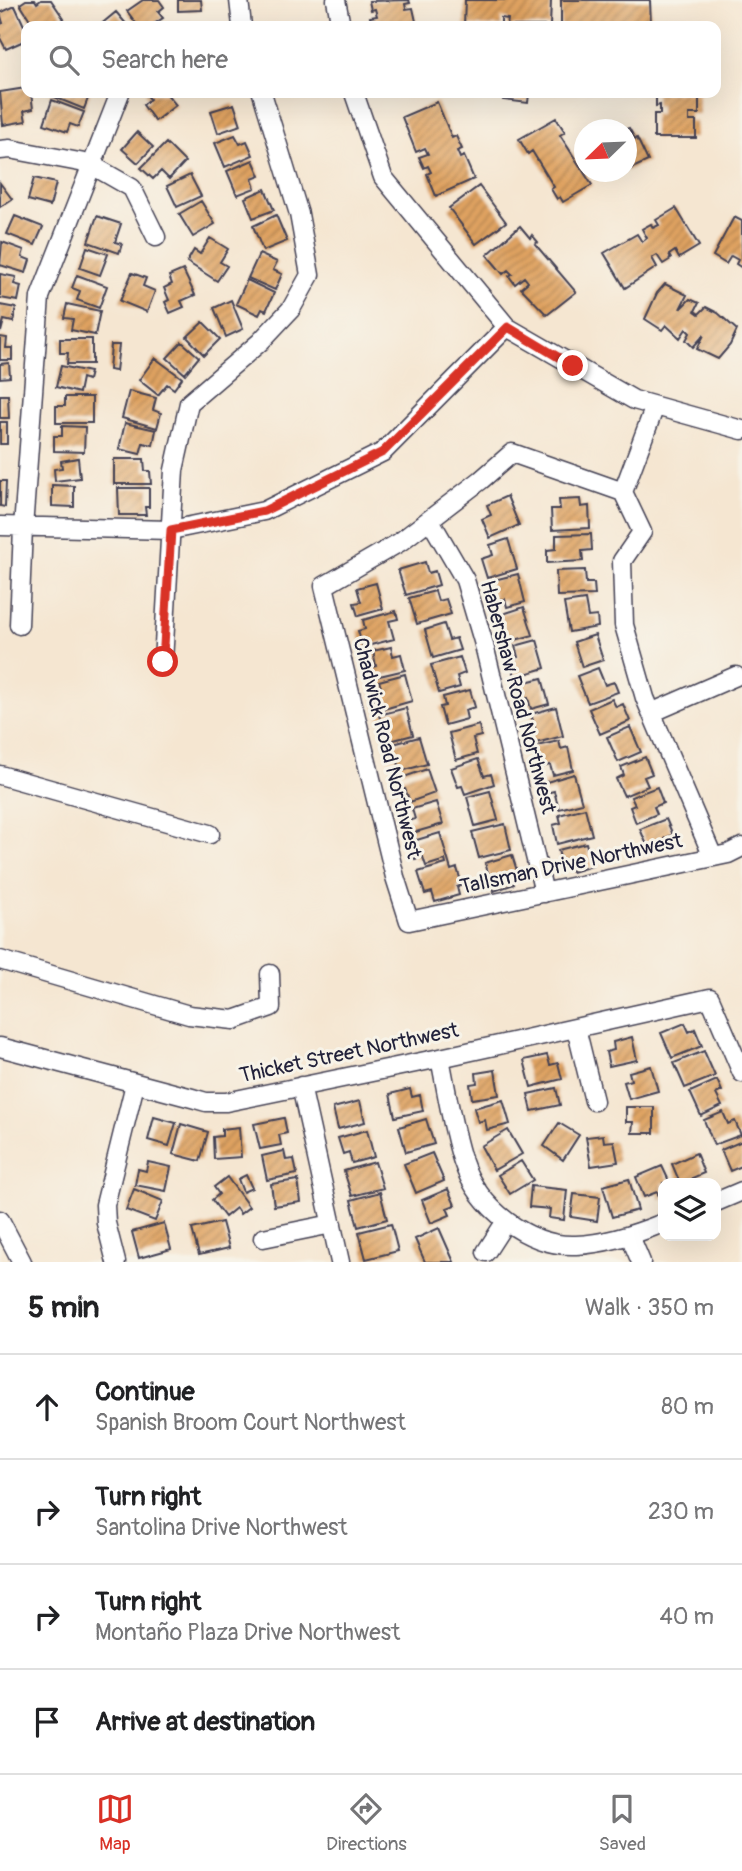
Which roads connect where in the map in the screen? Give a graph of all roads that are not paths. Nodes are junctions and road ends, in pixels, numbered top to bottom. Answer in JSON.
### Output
{"nodes":[{"id":1,"x":239,"y":0,"type":"edge"},
{"id":2,"x":336,"y":0,"type":"edge"},
{"id":3,"x":236,"y":21,"type":"edge"},
{"id":4,"x":340,"y":21,"type":"edge"},
{"id":5,"x":118,"y":98,"type":"edge"},
{"id":6,"x":264,"y":98,"type":"edge"},
{"id":7,"x":356,"y":98,"type":"edge"},
{"id":8,"x":0,"y":150,"type":"edge"},
{"id":9,"x":90,"y":164,"type":"junction"},
{"id":10,"x":156,"y":237,"type":"dead end"},
{"id":11,"x":508,"y":327,"type":"junction"},
{"id":12,"x":655,"y":406,"type":"junction"},
{"id":13,"x":742,"y":430,"type":"edge"},
{"id":14,"x":622,"y":492,"type":"junction"},
{"id":15,"x":430,"y":520,"type":"junction"},
{"id":16,"x":0,"y":526,"type":"edge"},
{"id":17,"x":23,"y":528,"type":"junction"},
{"id":18,"x":171,"y":530,"type":"junction"},
{"id":19,"x":19,"y":625,"type":"dead end"},
{"id":20,"x":163,"y":662,"type":"dead end"},
{"id":21,"x":736,"y":676,"type":"dead end"},
{"id":22,"x":651,"y":713,"type":"junction"},
{"id":23,"x":0,"y":775,"type":"edge"},
{"id":24,"x":210,"y":834,"type":"dead end"},
{"id":25,"x":742,"y":848,"type":"edge"},
{"id":26,"x":713,"y":857,"type":"junction"},
{"id":27,"x":544,"y":893,"type":"junction"},
{"id":28,"x":409,"y":921,"type":"joint"},
{"id":29,"x":0,"y":960,"type":"edge"},
{"id":30,"x":270,"y":974,"type":"dead end"},
{"id":31,"x":576,"y":1028,"type":"junction"},
{"id":32,"x":0,"y":1047,"type":"edge"},
{"id":33,"x":440,"y":1058,"type":"junction"},
{"id":34,"x":742,"y":1073,"type":"edge"},
{"id":35,"x":135,"y":1084,"type":"junction"},
{"id":36,"x":302,"y":1086,"type":"junction"},
{"id":37,"x":594,"y":1101,"type":"dead end"},
{"id":38,"x":742,"y":1191,"type":"edge"},
{"id":39,"x":721,"y":1200,"type":"edge"},
{"id":40,"x":0,"y":1220,"type":"edge"},
{"id":41,"x":506,"y":1221,"type":"junction"},
{"id":42,"x":332,"y":1224,"type":"junction"},
{"id":43,"x":658,"y":1225,"type":"edge"},
{"id":44,"x":630,"y":1236,"type":"junction"},
{"id":45,"x":263,"y":1238,"type":"dead end"},
{"id":46,"x":486,"y":1252,"type":"dead end"},
{"id":47,"x":22,"y":1262,"type":"edge"},
{"id":48,"x":116,"y":1262,"type":"edge"},
{"id":49,"x":340,"y":1262,"type":"edge"},
{"id":50,"x":641,"y":1262,"type":"edge"}],
"edges":[{"from":1,"to":3,"type":"street"},
{"from":2,"to":4,"type":"street"},
{"from":5,"to":9,"type":"street"},
{"from":6,"to":18,"type":"street"},
{"from":7,"to":11,"type":"street"},
{"from":8,"to":9,"type":"street"},
{"from":9,"to":10,"type":"street"},
{"from":9,"to":17,"type":"street"},
{"from":11,"to":12,"type":"street"},
{"from":11,"to":18,"type":"street"},
{"from":12,"to":13,"type":"street"},
{"from":12,"to":14,"type":"street"},
{"from":14,"to":15,"type":"street"},
{"from":14,"to":22,"type":"street"},
{"from":15,"to":27,"type":"street","name":"Habershaw Road Northwest"},
{"from":15,"to":28,"type":"street","name":"Chadwick Road Northwest"},
{"from":16,"to":17,"type":"street"},
{"from":17,"to":18,"type":"street"},
{"from":17,"to":19,"type":"street"},
{"from":18,"to":20,"type":"street"},
{"from":21,"to":22,"type":"street"},
{"from":22,"to":26,"type":"street"},
{"from":23,"to":24,"type":"street"},
{"from":25,"to":26,"type":"street","name":"Tallsman Drive Northwest"},
{"from":26,"to":27,"type":"street","name":"Tallsman Drive Northwest"},
{"from":27,"to":28,"type":"street","name":"Tallsman Drive Northwest"},
{"from":29,"to":30,"type":"street"},
{"from":31,"to":33,"type":"street","name":"Thicket Street Northwest"},
{"from":31,"to":34,"type":"street","name":"Thicket Street Northwest"},
{"from":31,"to":37,"type":"street"},
{"from":32,"to":35,"type":"street","name":"Thicket Street Northwest"},
{"from":33,"to":36,"type":"street","name":"Thicket Street Northwest"},
{"from":33,"to":41,"type":"street"},
{"from":35,"to":36,"type":"street","name":"Thicket Street Northwest"},
{"from":35,"to":48,"type":"street"},
{"from":36,"to":42,"type":"street"},
{"from":38,"to":39,"type":"street"},
{"from":40,"to":47,"type":"street"},
{"from":41,"to":44,"type":"street"},
{"from":41,"to":46,"type":"street"},
{"from":42,"to":45,"type":"street"},
{"from":42,"to":49,"type":"street"},
{"from":43,"to":44,"type":"street"},
{"from":44,"to":50,"type":"street"}]}
